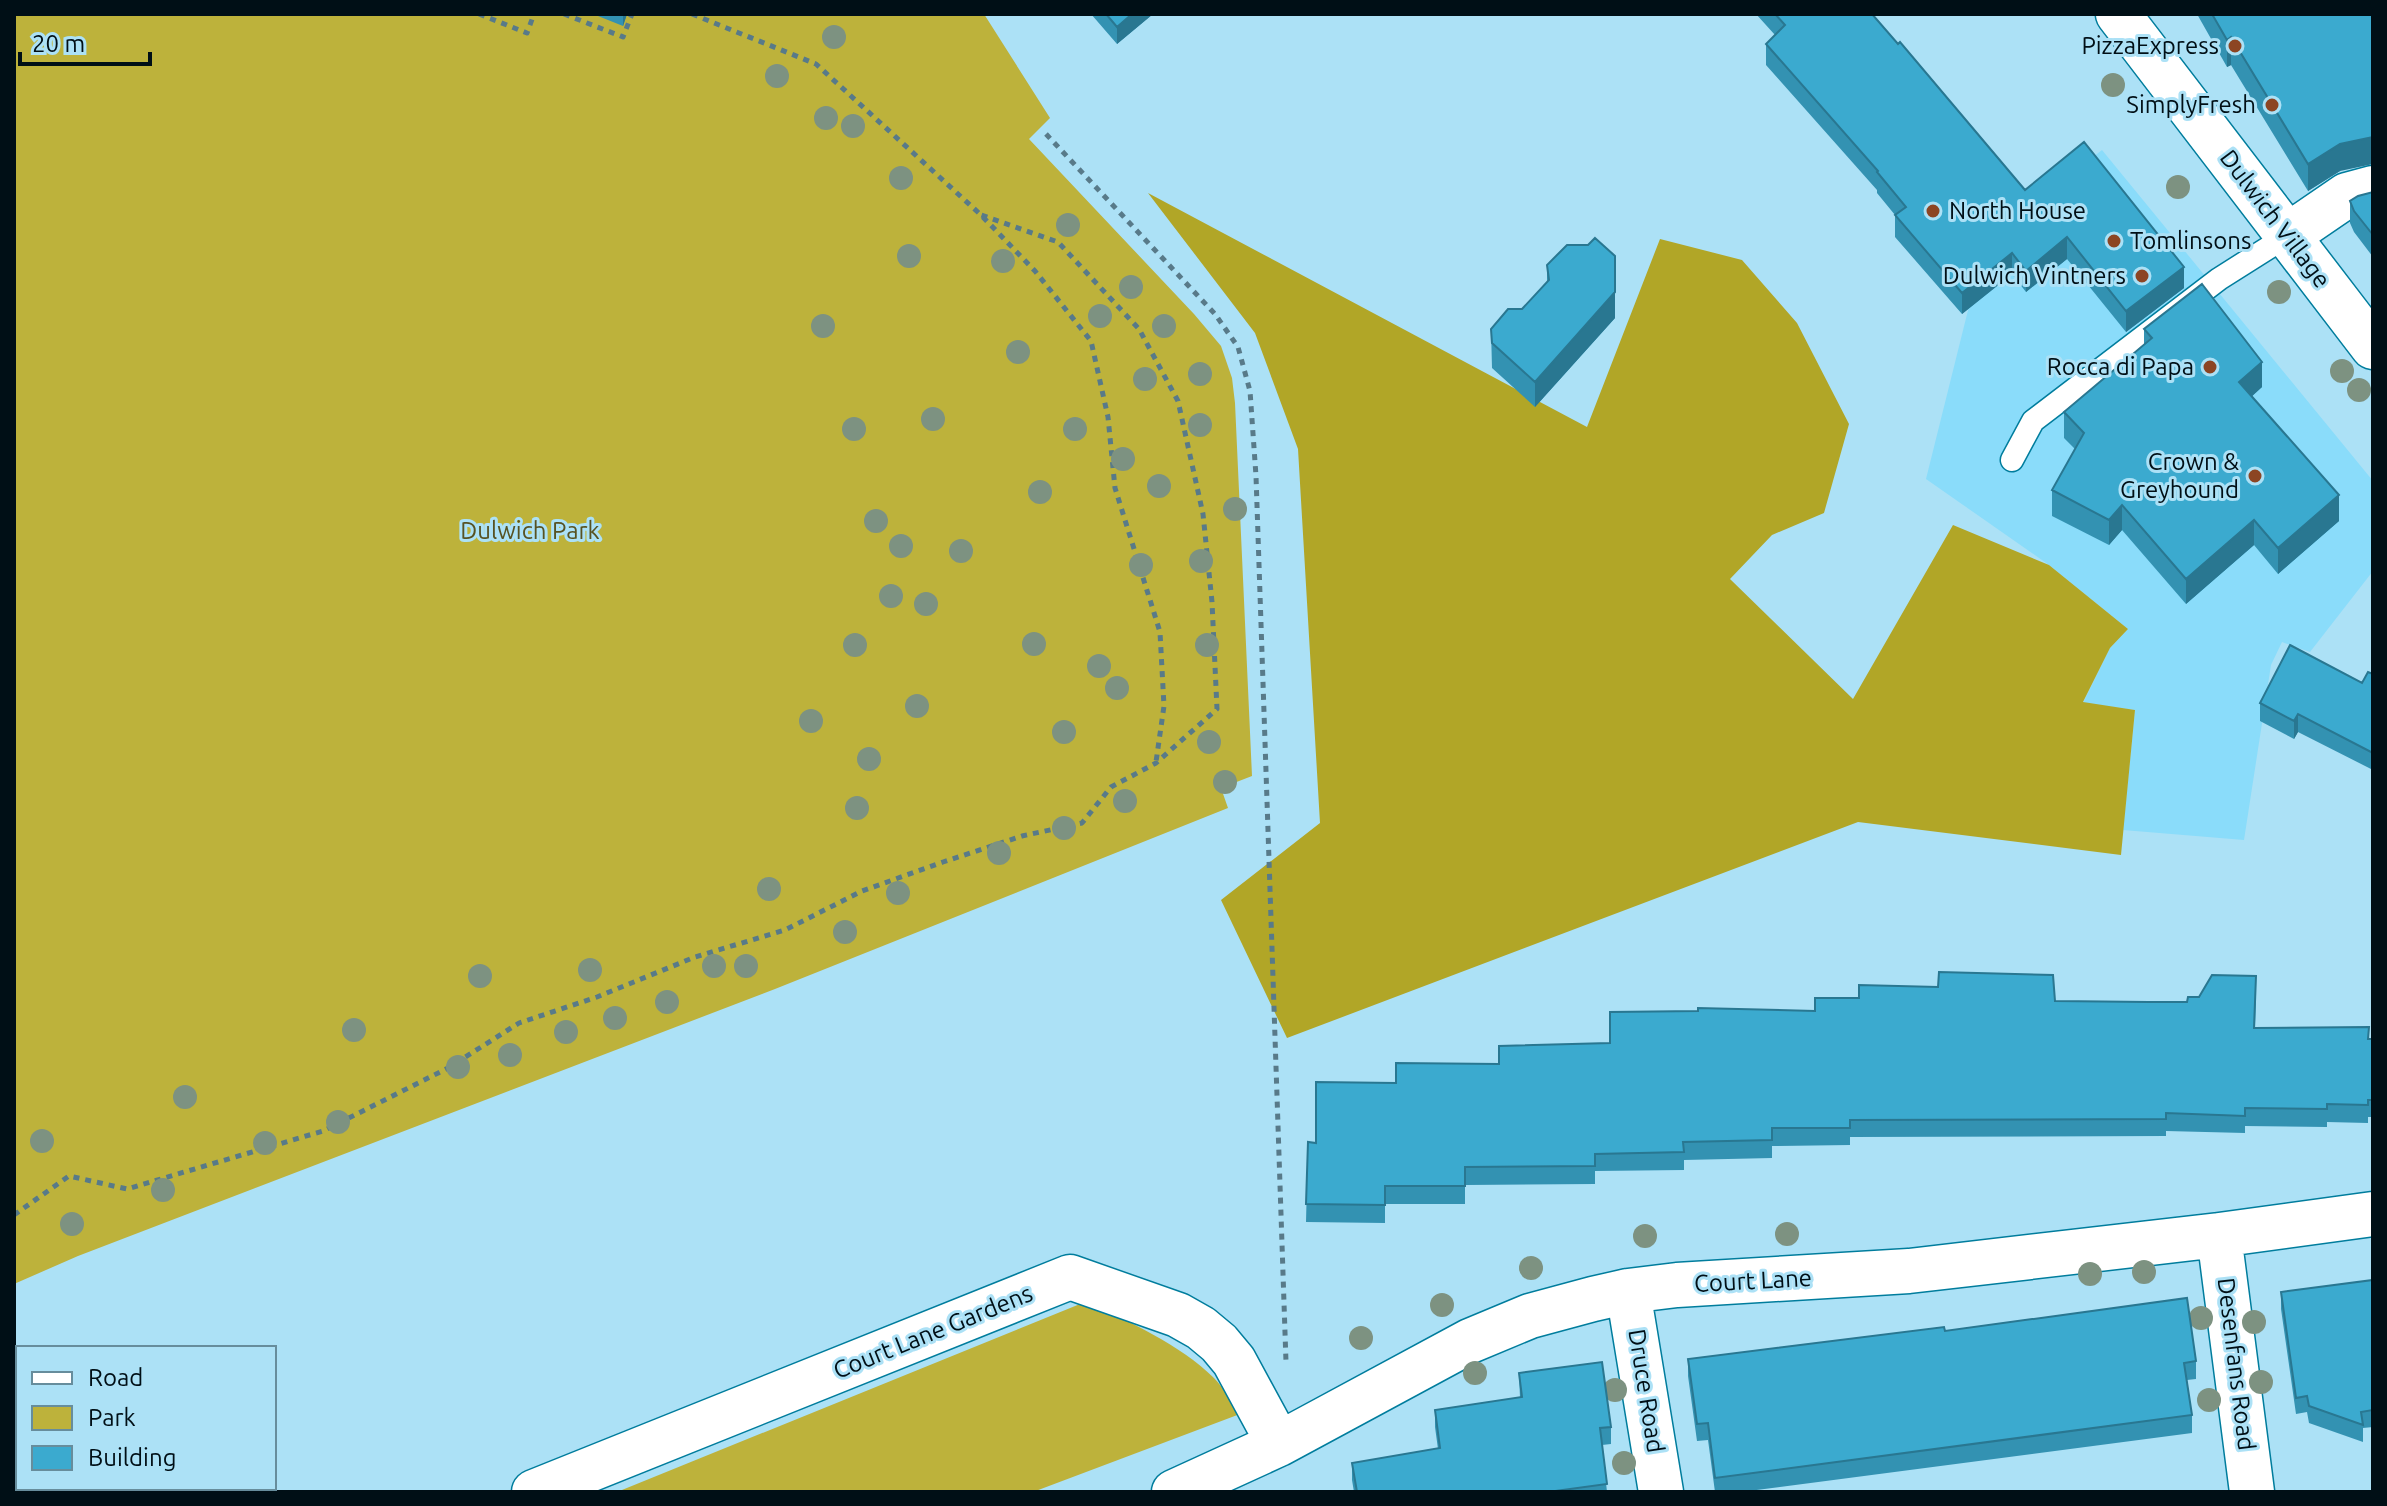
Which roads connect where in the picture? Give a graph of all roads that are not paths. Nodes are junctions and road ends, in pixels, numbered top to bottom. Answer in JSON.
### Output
{"nodes":[{"id":1,"x":2118,"y":14,"type":"edge"},
{"id":2,"x":2373,"y":188,"type":"edge"},
{"id":3,"x":2287,"y":236,"type":"junction"},
{"id":4,"x":2373,"y":347,"type":"edge"},
{"id":5,"x":2012,"y":460,"type":"dead end"},
{"id":6,"x":2373,"y":1214,"type":"edge"},
{"id":7,"x":2219,"y":1235,"type":"junction"},
{"id":8,"x":1628,"y":1291,"type":"junction"},
{"id":9,"x":1279,"y":1444,"type":"junction"},
{"id":10,"x":534,"y":1492,"type":"edge"},
{"id":11,"x":1174,"y":1492,"type":"edge"},
{"id":12,"x":1661,"y":1492,"type":"edge"},
{"id":13,"x":2252,"y":1492,"type":"edge"}],
"edges":[{"from":1,"to":3,"type":"street","name":"Dulwich Village"},
{"from":2,"to":3,"type":"street"},
{"from":3,"to":4,"type":"street","name":"Dulwich Village"},
{"from":3,"to":5,"type":"lane"},
{"from":6,"to":7,"type":"street","name":"Court Lane"},
{"from":7,"to":8,"type":"street","name":"Court Lane"},
{"from":7,"to":13,"type":"street","name":"Desenfans Road"},
{"from":8,"to":9,"type":"street","name":"Court Lane"},
{"from":8,"to":12,"type":"street","name":"Druce Road"},
{"from":9,"to":10,"type":"street","name":"Court Lane Gardens"},
{"from":9,"to":11,"type":"street","name":"Court Lane"}]}
